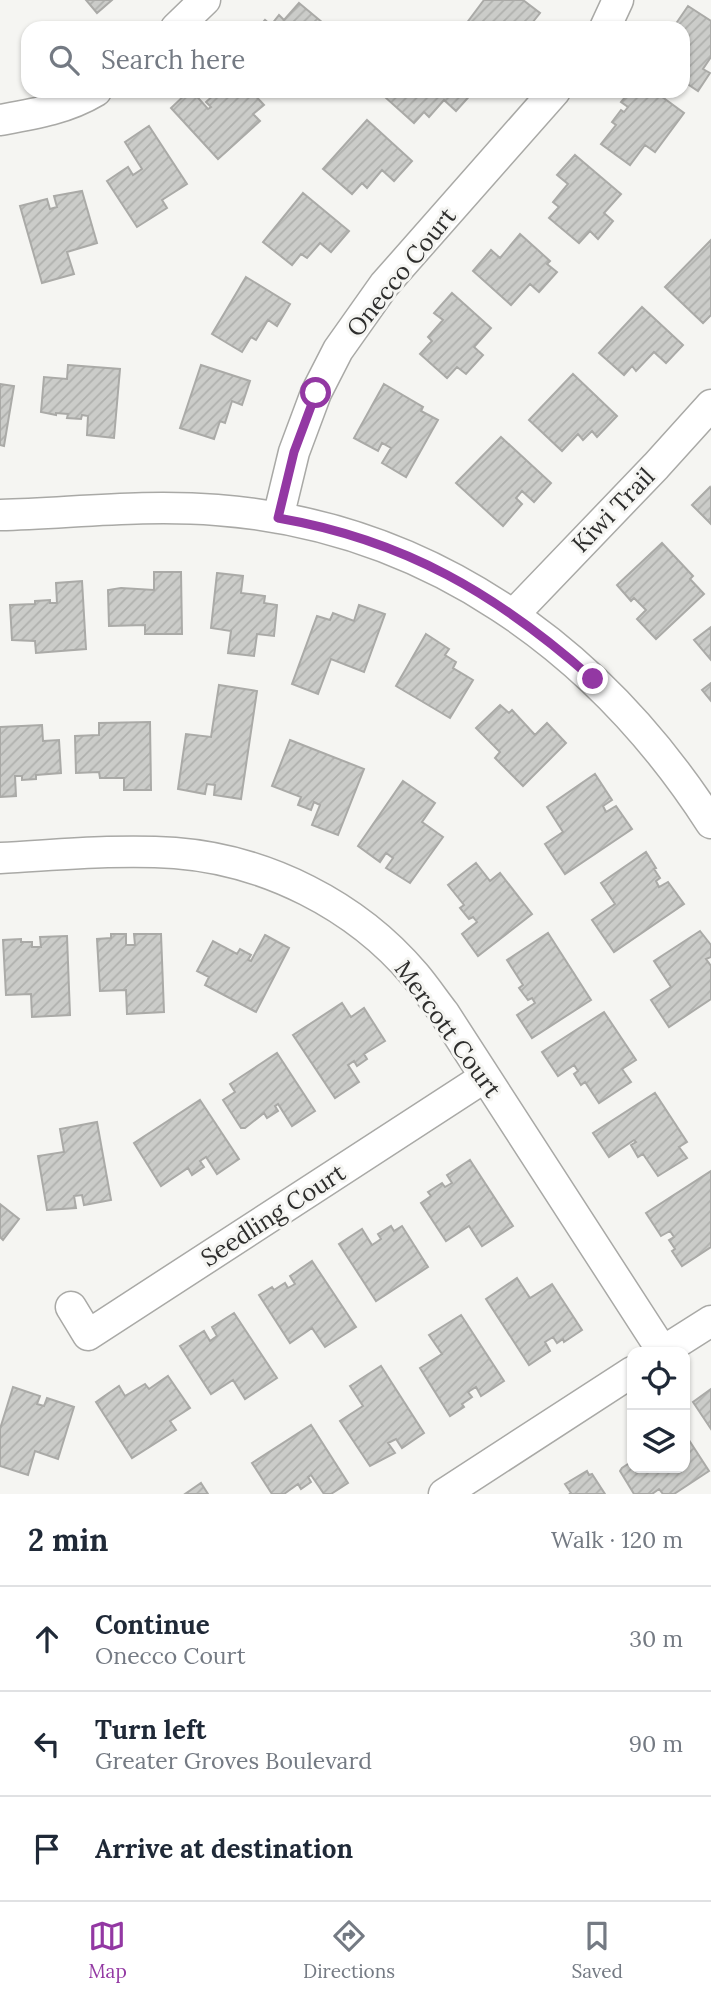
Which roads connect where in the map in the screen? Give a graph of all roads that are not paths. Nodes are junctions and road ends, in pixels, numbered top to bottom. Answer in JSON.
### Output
{"nodes":[{"id":1,"x":205,"y":0,"type":"edge"},
{"id":2,"x":618,"y":0,"type":"edge"},
{"id":3,"x":183,"y":21,"type":"edge"},
{"id":4,"x":608,"y":21,"type":"edge"},
{"id":5,"x":85,"y":98,"type":"edge"},
{"id":6,"x":549,"y":98,"type":"edge"},
{"id":7,"x":0,"y":120,"type":"edge"},
{"id":8,"x":711,"y":405,"type":"edge"},
{"id":9,"x":0,"y":515,"type":"edge"},
{"id":10,"x":278,"y":518,"type":"junction"},
{"id":11,"x":514,"y":614,"type":"junction"},
{"id":12,"x":711,"y":823,"type":"edge"},
{"id":13,"x":0,"y":858,"type":"edge"},
{"id":14,"x":485,"y":1077,"type":"junction"},
{"id":15,"x":71,"y":1307,"type":"dead end"},
{"id":16,"x":711,"y":1321,"type":"edge"},
{"id":17,"x":660,"y":1347,"type":"edge"},
{"id":18,"x":671,"y":1347,"type":"edge"},
{"id":19,"x":627,"y":1375,"type":"edge"},
{"id":20,"x":444,"y":1494,"type":"edge"}],
"edges":[{"from":1,"to":3,"type":"street"},
{"from":2,"to":4,"type":"street"},
{"from":5,"to":7,"type":"street"},
{"from":6,"to":10,"type":"street","name":"Onecco Court"},
{"from":8,"to":11,"type":"street","name":"Kiwi Trail"},
{"from":9,"to":10,"type":"street"},
{"from":10,"to":11,"type":"street"},
{"from":11,"to":12,"type":"street"},
{"from":13,"to":14,"type":"street","name":"Mercott Court"},
{"from":14,"to":15,"type":"street","name":"Seedling Court"},
{"from":14,"to":17,"type":"street","name":"Mercott Court"},
{"from":16,"to":18,"type":"street"},
{"from":19,"to":20,"type":"street"}]}
